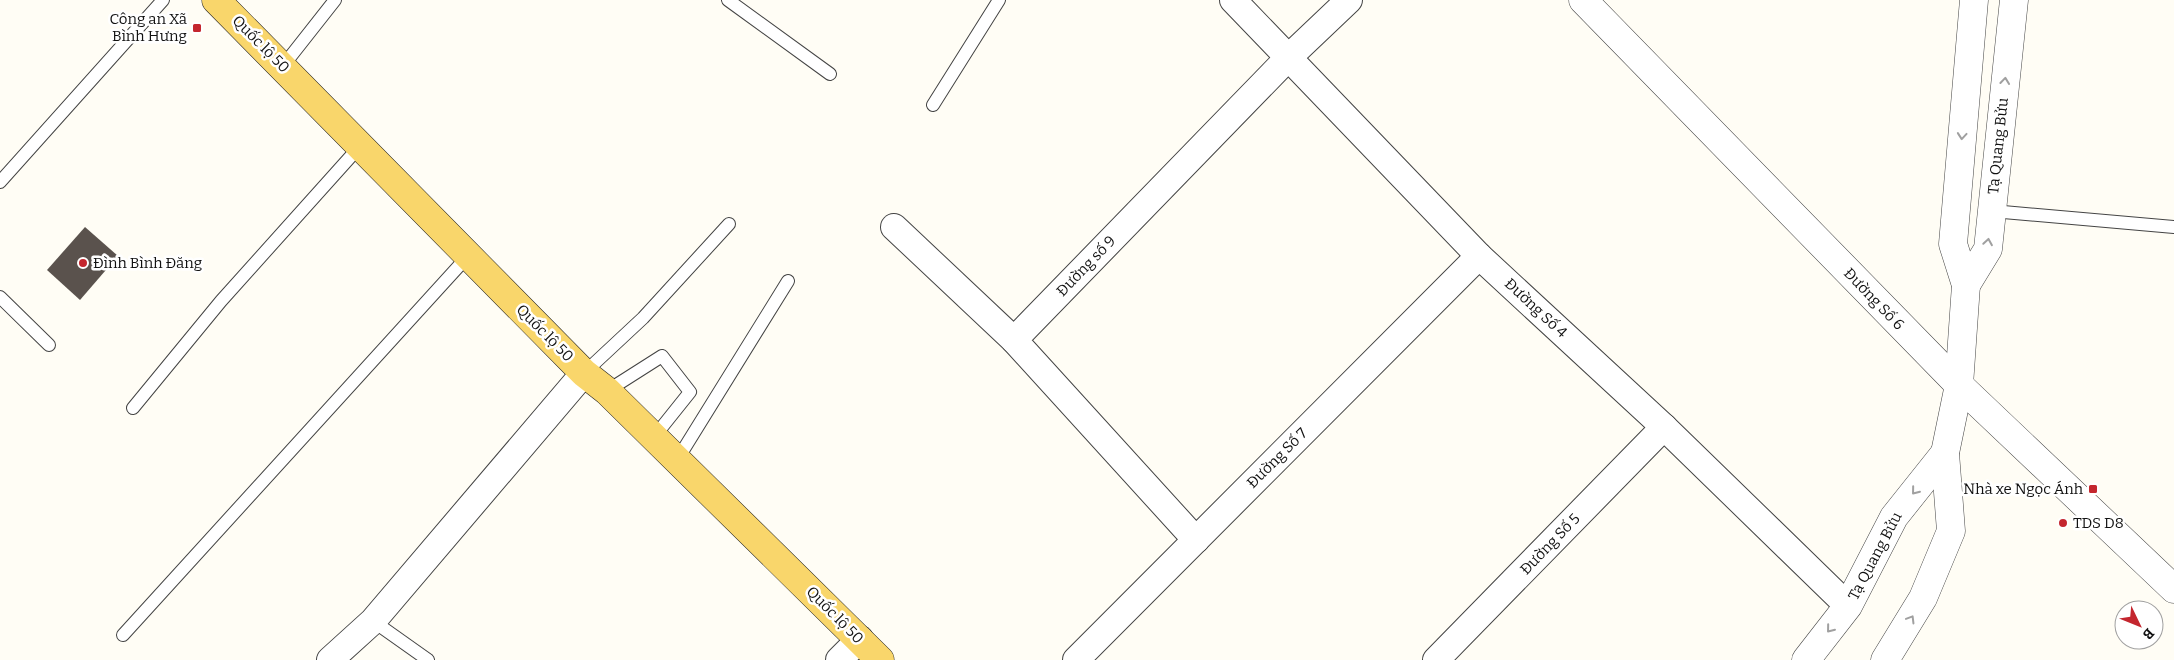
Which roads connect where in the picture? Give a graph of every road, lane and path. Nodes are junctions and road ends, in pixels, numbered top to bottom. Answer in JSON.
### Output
{"nodes":[{"id":1,"x":163,"y":0,"type":"edge"},
{"id":2,"x":216,"y":0,"type":"edge"},
{"id":3,"x":335,"y":0,"type":"edge"},
{"id":4,"x":999,"y":0,"type":"edge"},
{"id":5,"x":1233,"y":0,"type":"edge"},
{"id":6,"x":1349,"y":0,"type":"edge"},
{"id":7,"x":1583,"y":0,"type":"edge"},
{"id":8,"x":1974,"y":0,"type":"edge"},
{"id":9,"x":2014,"y":0,"type":"edge"},
{"id":10,"x":733,"y":2,"type":"edge"},
{"id":11,"x":1288,"y":58,"type":"junction"},
{"id":12,"x":283,"y":66,"type":"junction"},
{"id":13,"x":830,"y":74,"type":"dead end"},
{"id":14,"x":933,"y":105,"type":"dead end"},
{"id":15,"x":361,"y":145,"type":"junction"},
{"id":16,"x":0,"y":182,"type":"edge"},
{"id":17,"x":1992,"y":211,"type":"junction"},
{"id":18,"x":729,"y":224,"type":"dead end"},
{"id":19,"x":894,"y":227,"type":"dead end"},
{"id":20,"x":2174,"y":228,"type":"edge"},
{"id":21,"x":468,"y":256,"type":"junction"},
{"id":22,"x":1479,"y":256,"type":"junction"},
{"id":23,"x":788,"y":281,"type":"dead end"},
{"id":24,"x":1966,"y":285,"type":"junction"},
{"id":25,"x":0,"y":298,"type":"edge"},
{"id":26,"x":1014,"y":340,"type":"junction"},
{"id":27,"x":50,"y":345,"type":"dead end"},
{"id":28,"x":584,"y":373,"type":"junction"},
{"id":29,"x":1959,"y":385,"type":"junction"},
{"id":30,"x":607,"y":391,"type":"junction"},
{"id":31,"x":132,"y":408,"type":"dead end"},
{"id":32,"x":1664,"y":427,"type":"junction"},
{"id":33,"x":654,"y":437,"type":"junction"},
{"id":34,"x":1946,"y":453,"type":"junction"},
{"id":35,"x":677,"y":460,"type":"junction"},
{"id":36,"x":1196,"y":540,"type":"junction"},
{"id":37,"x":2172,"y":584,"type":"edge"},
{"id":38,"x":1848,"y":606,"type":"junction"},
{"id":39,"x":373,"y":621,"type":"junction"},
{"id":40,"x":123,"y":635,"type":"dead end"},
{"id":41,"x":860,"y":639,"type":"junction"},
{"id":42,"x":330,"y":660,"type":"edge"},
{"id":43,"x":428,"y":660,"type":"edge"},
{"id":44,"x":839,"y":660,"type":"edge"},
{"id":45,"x":880,"y":660,"type":"edge"},
{"id":46,"x":1076,"y":660,"type":"edge"},
{"id":47,"x":1436,"y":660,"type":"edge"},
{"id":48,"x":1806,"y":660,"type":"edge"},
{"id":49,"x":1885,"y":660,"type":"edge"}],
"edges":[{"from":1,"to":16,"type":"lane"},
{"from":2,"to":12,"type":"main road","name":"Quốc lộ 50"},
{"from":3,"to":12,"type":"lane"},
{"from":4,"to":14,"type":"lane"},
{"from":5,"to":11,"type":"street","name":"Đường Số 4"},
{"from":6,"to":11,"type":"street","name":"Đường số 9"},
{"from":7,"to":29,"type":"street","name":"Đường Số 6"},
{"from":8,"to":24,"type":"street","name":"Tạ Quang Bửu","one_way":true},
{"from":17,"to":9,"type":"street","name":"Tạ Quang Bửu","one_way":true},
{"from":10,"to":13,"type":"lane"},
{"from":11,"to":22,"type":"street","name":"Đường Số 4"},
{"from":11,"to":26,"type":"street","name":"Đường số 9"},
{"from":12,"to":15,"type":"main road","name":"Quốc lộ 50"},
{"from":15,"to":21,"type":"main road","name":"Quốc lộ 50"},
{"from":15,"to":31,"type":"lane"},
{"from":17,"to":20,"type":"lane"},
{"from":24,"to":17,"type":"street","name":"Tạ Quang Bửu","one_way":true},
{"from":18,"to":28,"type":"lane"},
{"from":19,"to":26,"type":"street"},
{"from":21,"to":28,"type":"main road","name":"Quốc lộ 50"},
{"from":21,"to":40,"type":"lane"},
{"from":22,"to":32,"type":"street","name":"Đường Số 4"},
{"from":22,"to":36,"type":"street","name":"Đường Số 7"},
{"from":23,"to":35,"type":"lane"},
{"from":24,"to":29,"type":"street","name":"Tạ Quang Bửu"},
{"from":25,"to":27,"type":"lane"},
{"from":26,"to":36,"type":"street"},
{"from":28,"to":30,"type":"main road","name":"Quốc lộ 50"},
{"from":28,"to":39,"type":"street"},
{"from":29,"to":34,"type":"street","name":"Tạ Quang Bửu"},
{"from":29,"to":37,"type":"street","name":"Đường Số 6"},
{"from":30,"to":33,"type":"main road","name":"Quốc lộ 50"},
{"from":30,"to":33,"type":"lane"},
{"from":32,"to":38,"type":"street","name":"Đường Số 4"},
{"from":32,"to":47,"type":"street","name":"Đường Số 5"},
{"from":33,"to":35,"type":"main road","name":"Quốc lộ 50"},
{"from":34,"to":38,"type":"street","name":"Tạ Quang Bửu","one_way":true},
{"from":49,"to":34,"type":"street","name":"Tạ Quang Bửu","one_way":true},
{"from":35,"to":41,"type":"main road","name":"Quốc lộ 50"},
{"from":36,"to":46,"type":"street","name":"Đường Số 7"},
{"from":38,"to":48,"type":"street","name":"Tạ Quang Bửu","one_way":true},
{"from":39,"to":42,"type":"street"},
{"from":39,"to":43,"type":"lane"},
{"from":41,"to":44,"type":"street"},
{"from":41,"to":45,"type":"main road","name":"Quốc lộ 50"}]}
